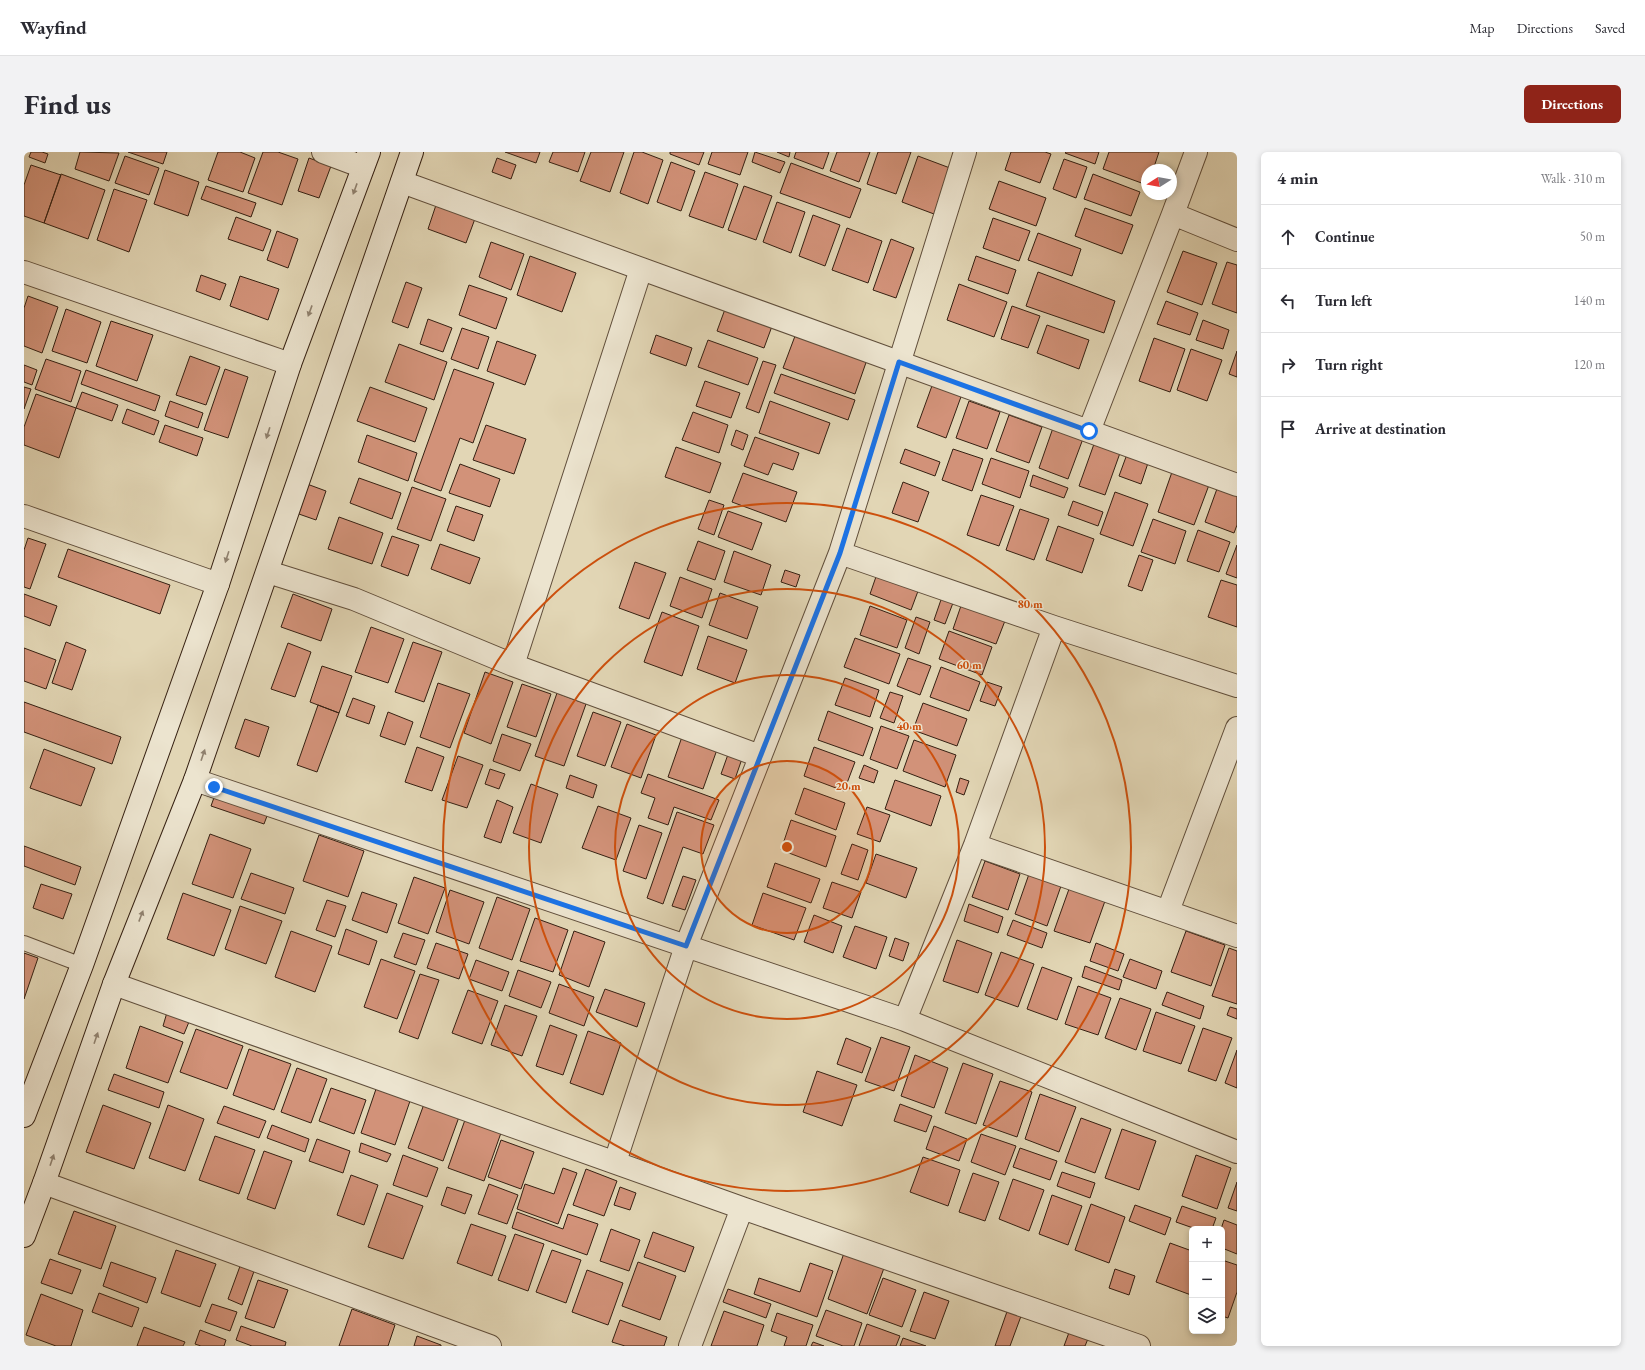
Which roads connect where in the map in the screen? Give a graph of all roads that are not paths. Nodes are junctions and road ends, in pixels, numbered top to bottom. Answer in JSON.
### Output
{"nodes":[{"id":1,"x":323,"y":152,"type":"edge"},
{"id":2,"x":412,"y":152,"type":"edge"},
{"id":3,"x":964,"y":152,"type":"edge"},
{"id":4,"x":1196,"y":152,"type":"edge"},
{"id":5,"x":366,"y":159,"type":"edge"},
{"id":6,"x":402,"y":182,"type":"junction"},
{"id":7,"x":1173,"y":214,"type":"junction"},
{"id":8,"x":1237,"y":240,"type":"edge"},
{"id":9,"x":641,"y":269,"type":"junction"},
{"id":10,"x":24,"y":272,"type":"edge"},
{"id":11,"x":899,"y":362,"type":"junction"},
{"id":12,"x":290,"y":364,"type":"junction"},
{"id":13,"x":1089,"y":431,"type":"junction"},
{"id":14,"x":1237,"y":485,"type":"edge"},
{"id":15,"x":24,"y":516,"type":"edge"},
{"id":16,"x":840,"y":553,"type":"junction"},
{"id":17,"x":268,"y":572,"type":"junction"},
{"id":18,"x":218,"y":584,"type":"junction"},
{"id":19,"x":1054,"y":627,"type":"junction"},
{"id":20,"x":513,"y":665,"type":"junction"},
{"id":21,"x":1237,"y":686,"type":"edge"},
{"id":22,"x":1237,"y":728,"type":"edge"},
{"id":23,"x":760,"y":756,"type":"junction"},
{"id":24,"x":195,"y":780,"type":"junction"},
{"id":25,"x":975,"y":845,"type":"junction"},
{"id":26,"x":1168,"y":911,"type":"junction"},
{"id":27,"x":1237,"y":936,"type":"edge"},
{"id":28,"x":24,"y":943,"type":"edge"},
{"id":29,"x":686,"y":946,"type":"junction"},
{"id":30,"x":82,"y":965,"type":"junction"},
{"id":31,"x":114,"y":984,"type":"junction"},
{"id":32,"x":905,"y":1020,"type":"junction"},
{"id":33,"x":24,"y":1116,"type":"edge"},
{"id":34,"x":1237,"y":1152,"type":"edge"},
{"id":35,"x":615,"y":1162,"type":"junction"},
{"id":36,"x":44,"y":1183,"type":"junction"},
{"id":37,"x":742,"y":1208,"type":"junction"},
{"id":38,"x":24,"y":1236,"type":"edge"},
{"id":39,"x":490,"y":1346,"type":"edge"},
{"id":40,"x":690,"y":1346,"type":"edge"},
{"id":41,"x":1139,"y":1346,"type":"edge"}],
"edges":[{"from":1,"to":5,"type":"street"},
{"from":2,"to":6,"type":"street"},
{"from":3,"to":11,"type":"street"},
{"from":4,"to":7,"type":"street"},
{"from":5,"to":12,"type":"street","one_way":true},
{"from":6,"to":9,"type":"street"},
{"from":6,"to":17,"type":"street"},
{"from":7,"to":8,"type":"street"},
{"from":7,"to":13,"type":"street"},
{"from":9,"to":11,"type":"street"},
{"from":9,"to":20,"type":"street"},
{"from":10,"to":12,"type":"street"},
{"from":11,"to":13,"type":"street"},
{"from":11,"to":16,"type":"street"},
{"from":12,"to":18,"type":"street","one_way":true},
{"from":13,"to":14,"type":"street"},
{"from":15,"to":18,"type":"street"},
{"from":16,"to":19,"type":"street"},
{"from":16,"to":23,"type":"street"},
{"from":17,"to":20,"type":"street"},
{"from":24,"to":17,"type":"street","one_way":true},
{"from":18,"to":30,"type":"street"},
{"from":19,"to":21,"type":"street"},
{"from":19,"to":25,"type":"street"},
{"from":20,"to":23,"type":"street"},
{"from":22,"to":26,"type":"street"},
{"from":23,"to":29,"type":"street"},
{"from":24,"to":29,"type":"street"},
{"from":31,"to":24,"type":"street","one_way":true},
{"from":25,"to":26,"type":"street"},
{"from":25,"to":32,"type":"street"},
{"from":26,"to":27,"type":"street"},
{"from":28,"to":30,"type":"lane"},
{"from":29,"to":32,"type":"street"},
{"from":29,"to":35,"type":"street"},
{"from":30,"to":33,"type":"street"},
{"from":31,"to":35,"type":"street"},
{"from":36,"to":31,"type":"street","one_way":true},
{"from":32,"to":34,"type":"street"},
{"from":35,"to":37,"type":"street"},
{"from":36,"to":38,"type":"street"},
{"from":36,"to":39,"type":"street"},
{"from":37,"to":40,"type":"street"},
{"from":37,"to":41,"type":"street"}]}
